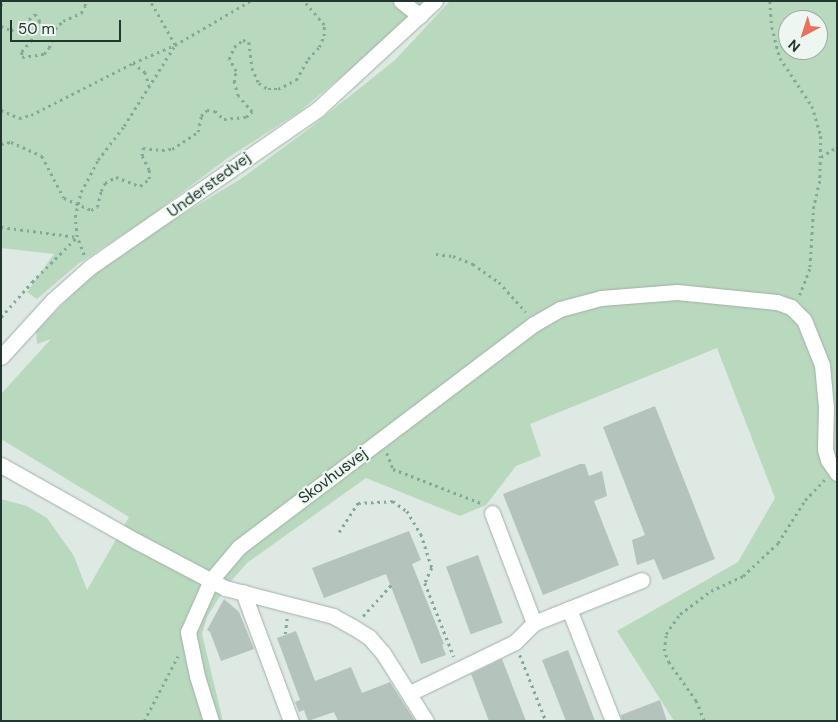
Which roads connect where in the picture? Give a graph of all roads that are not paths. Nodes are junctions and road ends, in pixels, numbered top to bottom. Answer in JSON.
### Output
{"nodes":[{"id":1,"x":401,"y":1,"type":"edge"},
{"id":2,"x":434,"y":1,"type":"edge"},
{"id":3,"x":420,"y":16,"type":"junction"},
{"id":4,"x":1,"y":356,"type":"edge"},
{"id":5,"x":1,"y":465,"type":"edge"},
{"id":6,"x":836,"y":472,"type":"edge"},
{"id":7,"x":489,"y":509,"type":"road end"},
{"id":8,"x":212,"y":580,"type":"junction"},
{"id":9,"x":642,"y":580,"type":"dead end"},
{"id":10,"x":243,"y":592,"type":"junction"},
{"id":11,"x":569,"y":609,"type":"junction"},
{"id":12,"x":534,"y":623,"type":"junction"},
{"id":13,"x":410,"y":693,"type":"junction"},
{"id":14,"x":211,"y":721,"type":"edge"},
{"id":15,"x":290,"y":721,"type":"edge"},
{"id":16,"x":426,"y":721,"type":"edge"},
{"id":17,"x":613,"y":721,"type":"edge"}],
"edges":[{"from":1,"to":3,"type":"street"},
{"from":2,"to":3,"type":"street","name":"Understedvej"},
{"from":3,"to":4,"type":"street","name":"Understedvej"},
{"from":5,"to":8,"type":"street"},
{"from":6,"to":8,"type":"street","name":"Skovhusvej"},
{"from":7,"to":12,"type":"street"},
{"from":8,"to":10,"type":"street"},
{"from":8,"to":14,"type":"street","name":"Skovhusvej"},
{"from":9,"to":11,"type":"street"},
{"from":10,"to":13,"type":"street"},
{"from":10,"to":15,"type":"street"},
{"from":11,"to":12,"type":"street"},
{"from":11,"to":17,"type":"street"},
{"from":12,"to":13,"type":"street"},
{"from":13,"to":16,"type":"street"}]}
